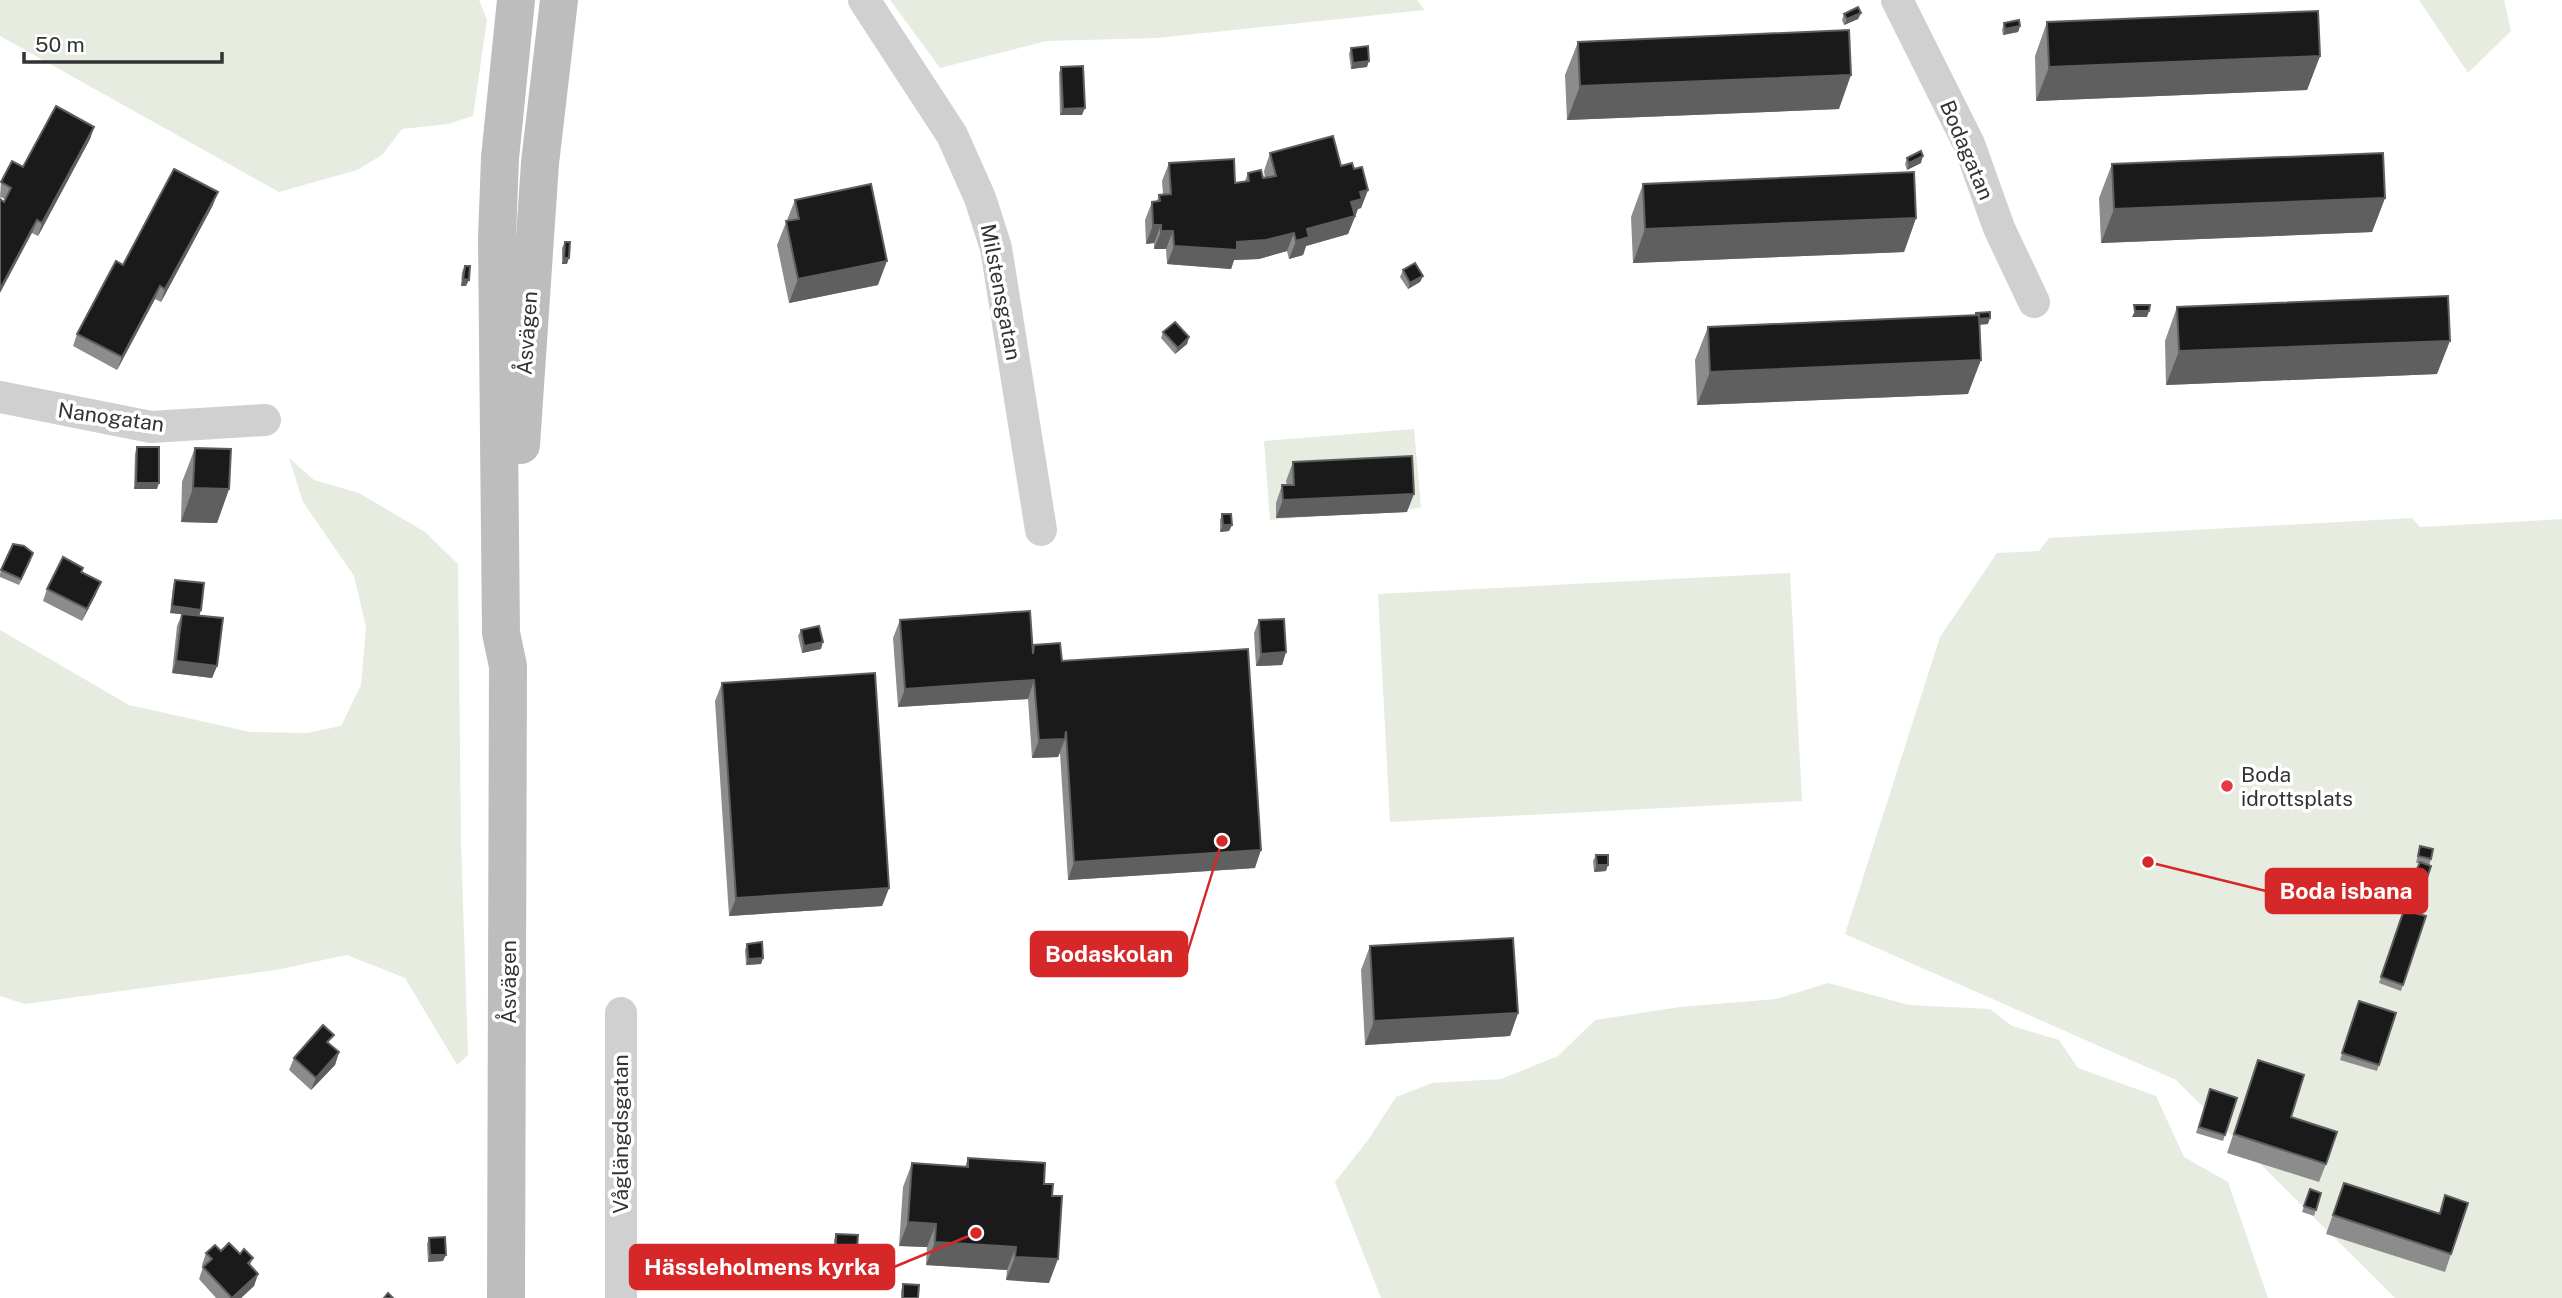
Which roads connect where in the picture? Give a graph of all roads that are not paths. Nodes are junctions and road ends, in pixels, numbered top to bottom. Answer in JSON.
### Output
{"nodes":[{"id":1,"x":516,"y":0,"type":"edge"},
{"id":2,"x":559,"y":0,"type":"edge"},
{"id":3,"x":864,"y":0,"type":"edge"},
{"id":4,"x":1897,"y":0,"type":"edge"},
{"id":5,"x":2034,"y":302,"type":"dead end"},
{"id":6,"x":0,"y":397,"type":"edge"},
{"id":7,"x":265,"y":420,"type":"dead end"},
{"id":8,"x":1041,"y":530,"type":"dead end"},
{"id":9,"x":508,"y":666,"type":"junction"},
{"id":10,"x":621,"y":1013,"type":"dead end"},
{"id":11,"x":506,"y":1298,"type":"edge"},
{"id":12,"x":621,"y":1298,"type":"edge"}],
"edges":[{"from":1,"to":9,"type":"street","name":"Åsvägen"},
{"from":2,"to":9,"type":"street","name":"Åsvägen"},
{"from":3,"to":8,"type":"street","name":"Milstensgatan"},
{"from":4,"to":5,"type":"street","name":"Bodagatan"},
{"from":6,"to":7,"type":"street","name":"Nanogatan"},
{"from":9,"to":11,"type":"street","name":"Åsvägen"},
{"from":10,"to":12,"type":"street","name":"Våglängdsgatan"}]}
